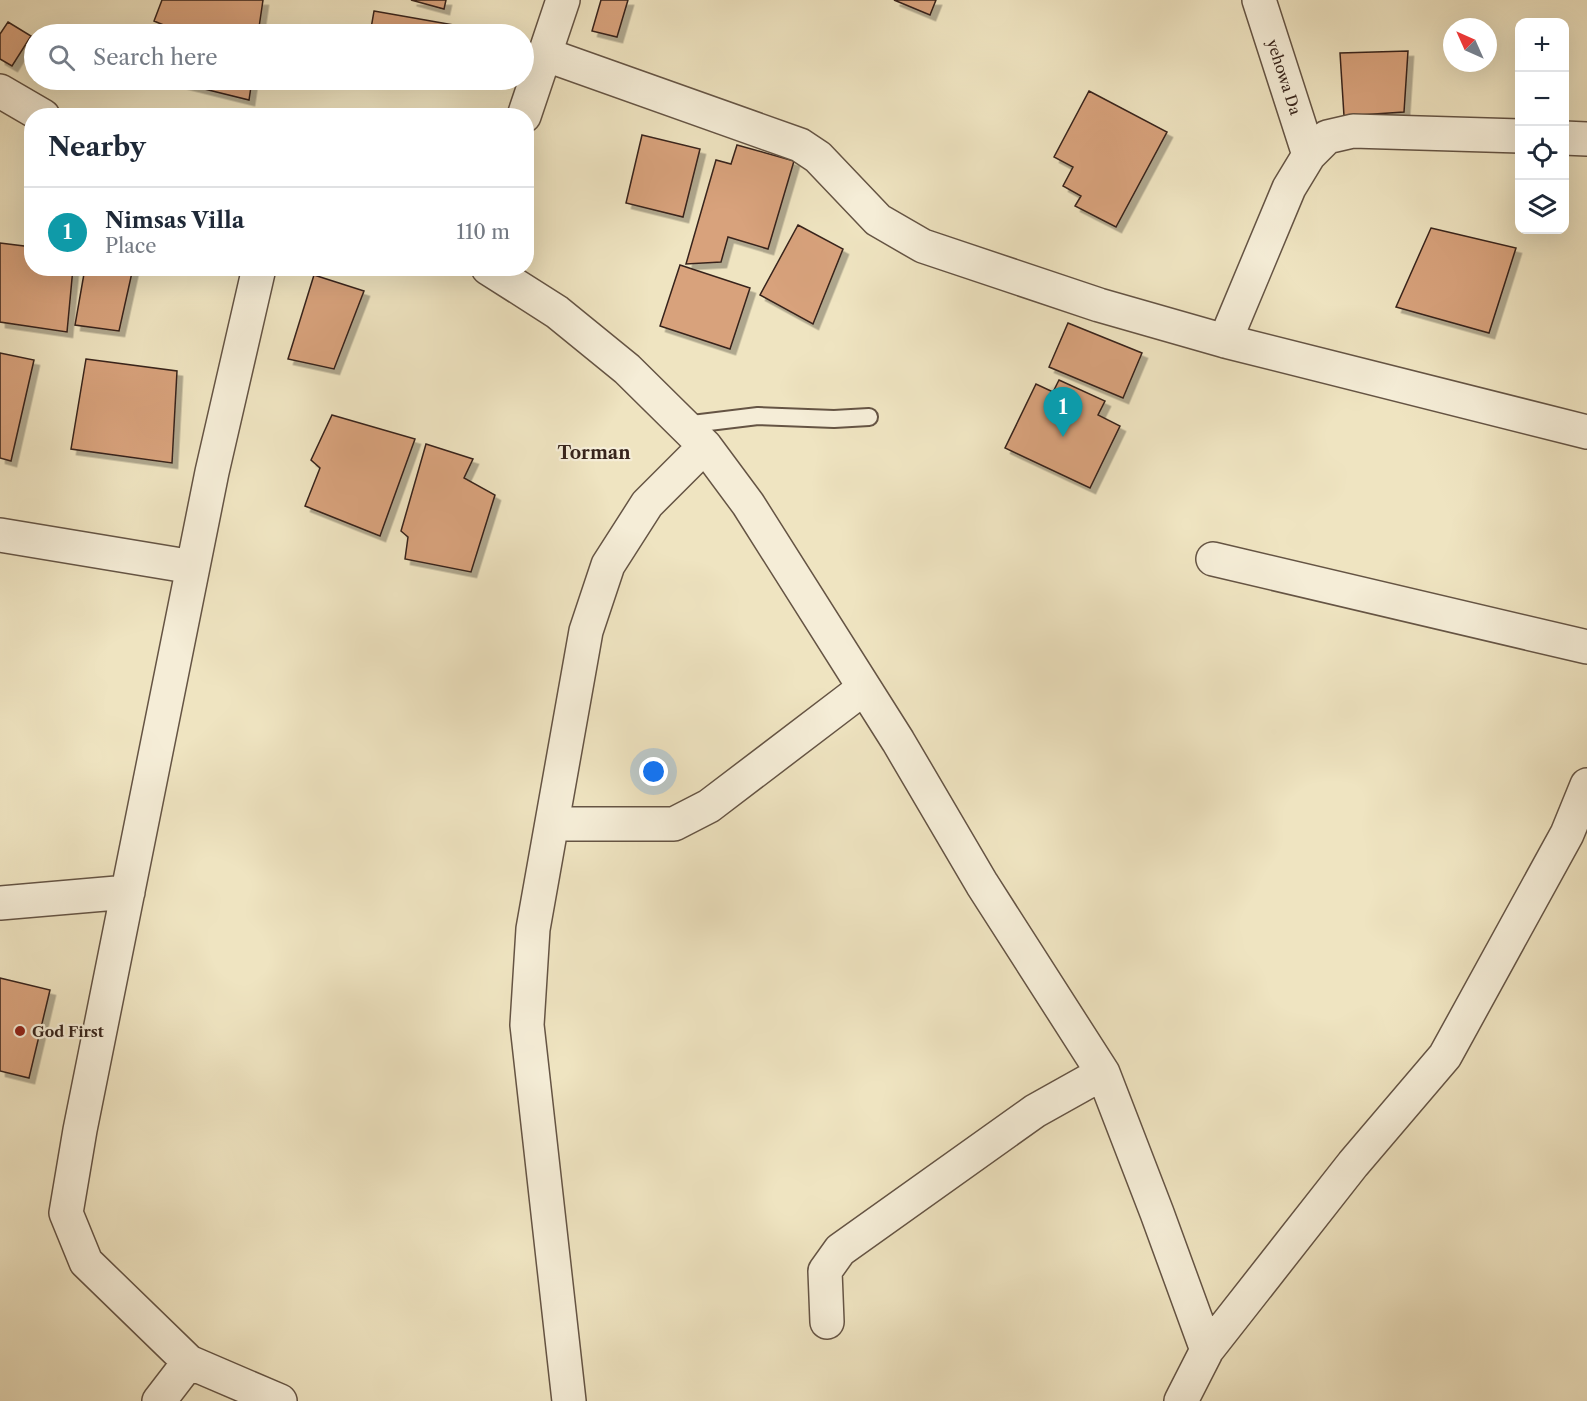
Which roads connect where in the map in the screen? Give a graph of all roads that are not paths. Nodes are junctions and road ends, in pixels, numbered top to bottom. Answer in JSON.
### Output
{"nodes":[{"id":1,"x":563,"y":0,"type":"edge"},
{"id":2,"x":1259,"y":0,"type":"edge"},
{"id":3,"x":544,"y":54,"type":"junction"},
{"id":4,"x":534,"y":85,"type":"edge"},
{"id":5,"x":532,"y":90,"type":"edge"},
{"id":6,"x":0,"y":91,"type":"edge"},
{"id":7,"x":29,"y":108,"type":"edge"},
{"id":8,"x":527,"y":108,"type":"edge"},
{"id":9,"x":1515,"y":136,"type":"edge"},
{"id":10,"x":1569,"y":138,"type":"edge"},
{"id":11,"x":1587,"y":138,"type":"edge"},
{"id":12,"x":1309,"y":155,"type":"junction"},
{"id":13,"x":257,"y":276,"type":"edge"},
{"id":14,"x":501,"y":276,"type":"edge"},
{"id":15,"x":1225,"y":341,"type":"junction"},
{"id":16,"x":869,"y":417,"type":"dead end"},
{"id":17,"x":1587,"y":432,"type":"edge"},
{"id":18,"x":694,"y":435,"type":"junction"},
{"id":19,"x":0,"y":535,"type":"edge"},
{"id":20,"x":1213,"y":559,"type":"dead end"},
{"id":21,"x":193,"y":567,"type":"junction"},
{"id":22,"x":1587,"y":646,"type":"edge"},
{"id":23,"x":864,"y":688,"type":"junction"},
{"id":24,"x":1587,"y":785,"type":"edge"},
{"id":25,"x":553,"y":824,"type":"junction"},
{"id":26,"x":128,"y":892,"type":"junction"},
{"id":27,"x":0,"y":903,"type":"edge"},
{"id":28,"x":1103,"y":1073,"type":"junction"},
{"id":29,"x":827,"y":1322,"type":"dead end"},
{"id":30,"x":1207,"y":1350,"type":"junction"},
{"id":31,"x":189,"y":1362,"type":"junction"},
{"id":32,"x":159,"y":1401,"type":"edge"},
{"id":33,"x":280,"y":1401,"type":"edge"},
{"id":34,"x":569,"y":1401,"type":"edge"},
{"id":35,"x":1181,"y":1401,"type":"edge"}],
"edges":[{"from":1,"to":3,"type":"street"},
{"from":2,"to":12,"type":"street","name":"yehowa Da"},
{"from":3,"to":4,"type":"street"},
{"from":3,"to":15,"type":"street"},
{"from":5,"to":8,"type":"street"},
{"from":6,"to":7,"type":"street"},
{"from":9,"to":12,"type":"street"},
{"from":10,"to":11,"type":"street"},
{"from":12,"to":15,"type":"street"},
{"from":13,"to":21,"type":"street"},
{"from":14,"to":18,"type":"street"},
{"from":15,"to":17,"type":"street"},
{"from":16,"to":18,"type":"lane"},
{"from":18,"to":23,"type":"street"},
{"from":18,"to":25,"type":"street"},
{"from":19,"to":21,"type":"street"},
{"from":20,"to":22,"type":"street"},
{"from":21,"to":26,"type":"street"},
{"from":23,"to":25,"type":"street"},
{"from":23,"to":28,"type":"street"},
{"from":24,"to":30,"type":"street"},
{"from":25,"to":34,"type":"street"},
{"from":26,"to":27,"type":"street"},
{"from":26,"to":31,"type":"street"},
{"from":28,"to":29,"type":"street"},
{"from":28,"to":30,"type":"street"},
{"from":30,"to":35,"type":"street"},
{"from":31,"to":32,"type":"street"},
{"from":31,"to":33,"type":"street"}]}
